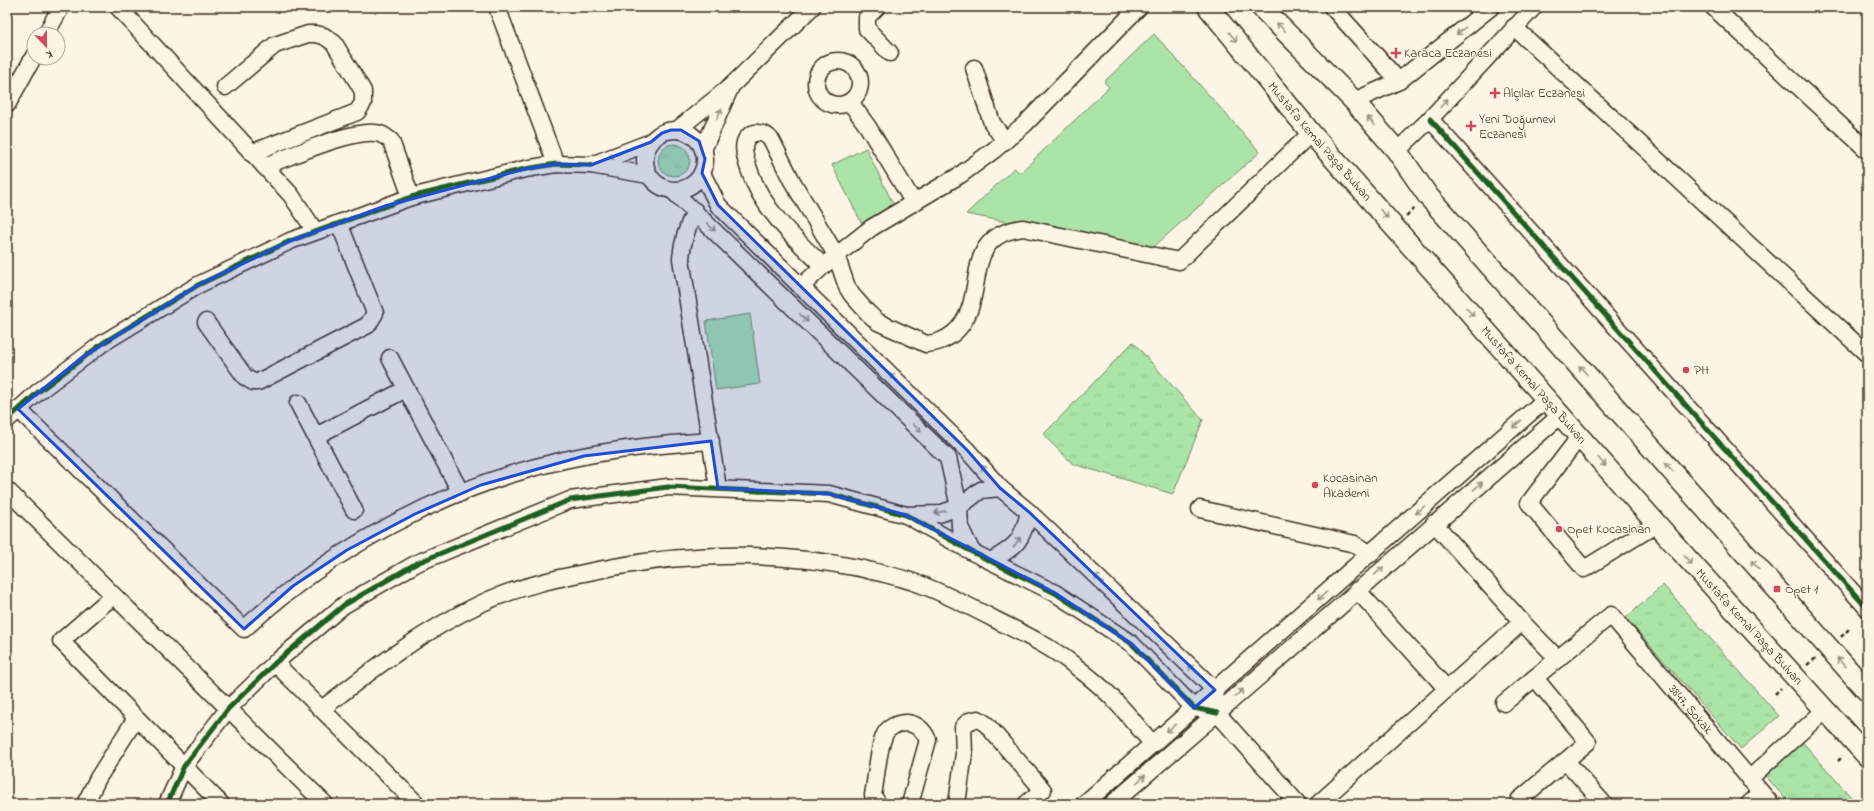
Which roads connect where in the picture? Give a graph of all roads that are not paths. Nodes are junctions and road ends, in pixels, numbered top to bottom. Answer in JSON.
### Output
{"nodes":[{"id":1,"x":61,"y":7,"type":"edge"},
{"id":2,"x":118,"y":7,"type":"edge"},
{"id":3,"x":497,"y":7,"type":"edge"},
{"id":4,"x":812,"y":7,"type":"edge"},
{"id":5,"x":877,"y":7,"type":"edge"},
{"id":6,"x":1139,"y":7,"type":"edge"},
{"id":7,"x":1208,"y":7,"type":"edge"},
{"id":8,"x":1261,"y":7,"type":"edge"},
{"id":9,"x":1332,"y":7,"type":"edge"},
{"id":10,"x":1491,"y":7,"type":"edge"},
{"id":11,"x":1534,"y":7,"type":"edge"},
{"id":12,"x":1713,"y":7,"type":"edge"},
{"id":13,"x":50,"y":26,"type":"edge"},
{"id":14,"x":1514,"y":28,"type":"junction"},
{"id":15,"x":890,"y":53,"type":"dead end"},
{"id":16,"x":28,"y":66,"type":"edge"},
{"id":17,"x":974,"y":68,"type":"dead end"},
{"id":18,"x":1399,"y":81,"type":"junction"},
{"id":19,"x":225,"y":86,"type":"dead end"},
{"id":20,"x":731,"y":86,"type":"junction"},
{"id":21,"x":1354,"y":101,"type":"junction"},
{"id":22,"x":850,"y":102,"type":"dead end"},
{"id":23,"x":7,"y":105,"type":"edge"},
{"id":24,"x":1430,"y":119,"type":"junction"},
{"id":25,"x":677,"y":130,"type":"junction"},
{"id":26,"x":1311,"y":133,"type":"junction"},
{"id":27,"x":1006,"y":141,"type":"junction"},
{"id":28,"x":651,"y":142,"type":"junction"},
{"id":29,"x":703,"y":150,"type":"junction"},
{"id":30,"x":1867,"y":150,"type":"edge"},
{"id":31,"x":1397,"y":151,"type":"junction"},
{"id":32,"x":252,"y":153,"type":"junction"},
{"id":33,"x":556,"y":164,"type":"junction"},
{"id":34,"x":591,"y":164,"type":"junction"},
{"id":35,"x":264,"y":166,"type":"junction"},
{"id":36,"x":702,"y":173,"type":"junction"},
{"id":37,"x":648,"y":175,"type":"junction"},
{"id":38,"x":673,"y":191,"type":"junction"},
{"id":39,"x":411,"y":197,"type":"junction"},
{"id":40,"x":914,"y":203,"type":"junction"},
{"id":41,"x":695,"y":211,"type":"junction"},
{"id":42,"x":339,"y":223,"type":"junction"},
{"id":43,"x":315,"y":231,"type":"junction"},
{"id":44,"x":836,"y":255,"type":"junction"},
{"id":45,"x":822,"y":266,"type":"junction"},
{"id":46,"x":801,"y":286,"type":"junction"},
{"id":47,"x":206,"y":322,"type":"dead end"},
{"id":48,"x":1867,"y":354,"type":"edge"},
{"id":49,"x":390,"y":358,"type":"dead end"},
{"id":50,"x":406,"y":389,"type":"junction"},
{"id":51,"x":1546,"y":399,"type":"junction"},
{"id":52,"x":298,"y":403,"type":"dead end"},
{"id":53,"x":18,"y":409,"type":"junction"},
{"id":54,"x":1561,"y":415,"type":"junction"},
{"id":55,"x":7,"y":420,"type":"edge"},
{"id":56,"x":316,"y":436,"type":"junction"},
{"id":57,"x":1580,"y":436,"type":"junction"},
{"id":58,"x":711,"y":441,"type":"junction"},
{"id":59,"x":718,"y":488,"type":"junction"},
{"id":60,"x":1000,"y":488,"type":"junction"},
{"id":61,"x":7,"y":490,"type":"edge"},
{"id":62,"x":461,"y":493,"type":"junction"},
{"id":63,"x":959,"y":507,"type":"junction"},
{"id":64,"x":1200,"y":509,"type":"dead end"},
{"id":65,"x":354,"y":510,"type":"dead end"},
{"id":66,"x":1029,"y":512,"type":"junction"},
{"id":67,"x":906,"y":515,"type":"junction"},
{"id":68,"x":1434,"y":523,"type":"junction"},
{"id":69,"x":1657,"y":524,"type":"junction"},
{"id":70,"x":972,"y":552,"type":"junction"},
{"id":71,"x":1371,"y":554,"type":"junction"},
{"id":72,"x":991,"y":561,"type":"junction"},
{"id":73,"x":1357,"y":590,"type":"junction"},
{"id":74,"x":114,"y":596,"type":"junction"},
{"id":75,"x":1867,"y":608,"type":"edge"},
{"id":76,"x":1522,"y":622,"type":"junction"},
{"id":77,"x":1558,"y":659,"type":"junction"},
{"id":78,"x":275,"y":663,"type":"junction"},
{"id":79,"x":1535,"y":678,"type":"junction"},
{"id":80,"x":1864,"y":682,"type":"edge"},
{"id":81,"x":1447,"y":689,"type":"junction"},
{"id":82,"x":1215,"y":690,"type":"junction"},
{"id":83,"x":1504,"y":704,"type":"dead end"},
{"id":84,"x":1194,"y":708,"type":"junction"},
{"id":85,"x":228,"y":709,"type":"junction"},
{"id":86,"x":322,"y":709,"type":"junction"},
{"id":87,"x":1826,"y":710,"type":"junction"},
{"id":88,"x":1217,"y":713,"type":"junction"},
{"id":89,"x":136,"y":718,"type":"junction"},
{"id":90,"x":1153,"y":744,"type":"junction"},
{"id":91,"x":1867,"y":756,"type":"edge"},
{"id":92,"x":1566,"y":761,"type":"junction"},
{"id":93,"x":184,"y":766,"type":"junction"},
{"id":94,"x":1749,"y":779,"type":"junction"},
{"id":95,"x":1766,"y":799,"type":"edge"},
{"id":96,"x":85,"y":804,"type":"edge"},
{"id":97,"x":168,"y":804,"type":"edge"},
{"id":98,"x":221,"y":804,"type":"edge"},
{"id":99,"x":325,"y":804,"type":"edge"},
{"id":100,"x":418,"y":804,"type":"edge"},
{"id":101,"x":878,"y":804,"type":"edge"},
{"id":102,"x":910,"y":804,"type":"edge"},
{"id":103,"x":957,"y":804,"type":"edge"},
{"id":104,"x":1026,"y":804,"type":"edge"},
{"id":105,"x":1084,"y":804,"type":"edge"},
{"id":106,"x":1112,"y":804,"type":"edge"},
{"id":107,"x":1298,"y":804,"type":"edge"},
{"id":108,"x":1318,"y":804,"type":"edge"},
{"id":109,"x":1518,"y":804,"type":"edge"},
{"id":110,"x":1604,"y":804,"type":"edge"},
{"id":111,"x":1749,"y":804,"type":"edge"}],
"edges":[{"from":1,"to":13,"type":"street"},
{"from":2,"to":32,"type":"street"},
{"from":3,"to":33,"type":"street"},
{"from":4,"to":20,"type":"street"},
{"from":5,"to":15,"type":"street"},
{"from":6,"to":27,"type":"street"},
{"from":7,"to":26,"type":"main road","name":"Mustafa Kemal Paşa Bulvarı","one_way":true},
{"from":21,"to":8,"type":"main road","one_way":true},
{"from":9,"to":18,"type":"street"},
{"from":10,"to":18,"type":"street","one_way":true},
{"from":11,"to":14,"type":"street"},
{"from":12,"to":30,"type":"street"},
{"from":24,"to":14,"type":"street","one_way":true},
{"from":14,"to":48,"type":"street"},
{"from":16,"to":23,"type":"street"},
{"from":17,"to":27,"type":"street"},
{"from":18,"to":21,"type":"street"},
{"from":19,"to":32,"type":"street"},
{"from":20,"to":25,"type":"street"},
{"from":29,"to":20,"type":"street","one_way":true},
{"from":31,"to":21,"type":"main road","one_way":true},
{"from":22,"to":40,"type":"street"},
{"from":24,"to":31,"type":"street"},
{"from":24,"to":75,"type":"street"},
{"from":25,"to":28,"type":"street"},
{"from":25,"to":29,"type":"street"},
{"from":26,"to":44,"type":"street"},
{"from":26,"to":51,"type":"main road","name":"Mustafa Kemal Paşa Bulvarı","one_way":true},
{"from":27,"to":40,"type":"street"},
{"from":28,"to":34,"type":"street","one_way":true},
{"from":28,"to":37,"type":"street"},
{"from":29,"to":36,"type":"street"},
{"from":80,"to":31,"type":"main road","one_way":true},
{"from":32,"to":35,"type":"street"},
{"from":33,"to":34,"type":"street"},
{"from":33,"to":39,"type":"street"},
{"from":34,"to":37,"type":"street"},
{"from":35,"to":39,"type":"street"},
{"from":35,"to":43,"type":"street"},
{"from":36,"to":38,"type":"street"},
{"from":36,"to":46,"type":"street"},
{"from":37,"to":38,"type":"street"},
{"from":38,"to":41,"type":"street"},
{"from":39,"to":42,"type":"street"},
{"from":40,"to":44,"type":"street"},
{"from":41,"to":58,"type":"street"},
{"from":41,"to":63,"type":"street","one_way":true},
{"from":42,"to":43,"type":"street"},
{"from":42,"to":47,"type":"street"},
{"from":43,"to":53,"type":"street"},
{"from":44,"to":45,"type":"street"},
{"from":44,"to":45,"type":"street"},
{"from":45,"to":46,"type":"street"},
{"from":60,"to":46,"type":"street","one_way":true},
{"from":49,"to":50,"type":"street"},
{"from":50,"to":56,"type":"street"},
{"from":50,"to":62,"type":"street"},
{"from":51,"to":54,"type":"main road","name":"Mustafa Kemal Paşa Bulvarı"},
{"from":51,"to":71,"type":"street","one_way":true},
{"from":52,"to":56,"type":"street"},
{"from":53,"to":55,"type":"street"},
{"from":53,"to":62,"type":"street"},
{"from":54,"to":57,"type":"main road","name":"Mustafa Kemal Paşa Bulvarı"},
{"from":68,"to":54,"type":"street","one_way":true},
{"from":56,"to":65,"type":"street"},
{"from":57,"to":69,"type":"main road","name":"Mustafa Kemal Paşa Bulvarı","one_way":true},
{"from":57,"to":69,"type":"street"},
{"from":58,"to":59,"type":"street"},
{"from":58,"to":62,"type":"street"},
{"from":59,"to":67,"type":"street"},
{"from":59,"to":78,"type":"street"},
{"from":60,"to":63,"type":"street"},
{"from":60,"to":66,"type":"street"},
{"from":61,"to":74,"type":"street"},
{"from":63,"to":67,"type":"street","one_way":true},
{"from":63,"to":70,"type":"street"},
{"from":64,"to":71,"type":"street"},
{"from":72,"to":66,"type":"street","one_way":true},
{"from":82,"to":66,"type":"street","one_way":true},
{"from":67,"to":70,"type":"street"},
{"from":73,"to":68,"type":"street","one_way":true},
{"from":68,"to":76,"type":"street"},
{"from":69,"to":87,"type":"main road","name":"Mustafa Kemal Paşa Bulvarı","one_way":true},
{"from":70,"to":72,"type":"street"},
{"from":71,"to":82,"type":"street","one_way":true},
{"from":72,"to":84,"type":"street"},
{"from":73,"to":81,"type":"street"},
{"from":88,"to":73,"type":"street","one_way":true},
{"from":74,"to":85,"type":"street"},
{"from":74,"to":89,"type":"street"},
{"from":76,"to":77,"type":"street"},
{"from":76,"to":81,"type":"street"},
{"from":77,"to":79,"type":"street"},
{"from":77,"to":94,"type":"street","name":"3847. Sokak"},
{"from":78,"to":85,"type":"street"},
{"from":78,"to":86,"type":"street"},
{"from":79,"to":83,"type":"street"},
{"from":79,"to":92,"type":"street"},
{"from":81,"to":108,"type":"street"},
{"from":82,"to":84,"type":"street"},
{"from":82,"to":88,"type":"street"},
{"from":84,"to":88,"type":"street"},
{"from":84,"to":90,"type":"street","one_way":true},
{"from":85,"to":93,"type":"street"},
{"from":85,"to":99,"type":"street"},
{"from":86,"to":90,"type":"street"},
{"from":86,"to":100,"type":"street"},
{"from":87,"to":91,"type":"main road","name":"Mustafa Kemal Paşa Bulvarı"},
{"from":87,"to":94,"type":"street"},
{"from":106,"to":88,"type":"street","one_way":true},
{"from":88,"to":107,"type":"street"},
{"from":89,"to":93,"type":"street"},
{"from":89,"to":96,"type":"street"},
{"from":90,"to":105,"type":"street"},
{"from":92,"to":109,"type":"street"},
{"from":92,"to":110,"type":"street"},
{"from":93,"to":97,"type":"street"},
{"from":93,"to":98,"type":"street"},
{"from":94,"to":95,"type":"street","name":"3847. Sokak"},
{"from":95,"to":111,"type":"street"},
{"from":101,"to":102,"type":"street"},
{"from":103,"to":104,"type":"street"}]}
